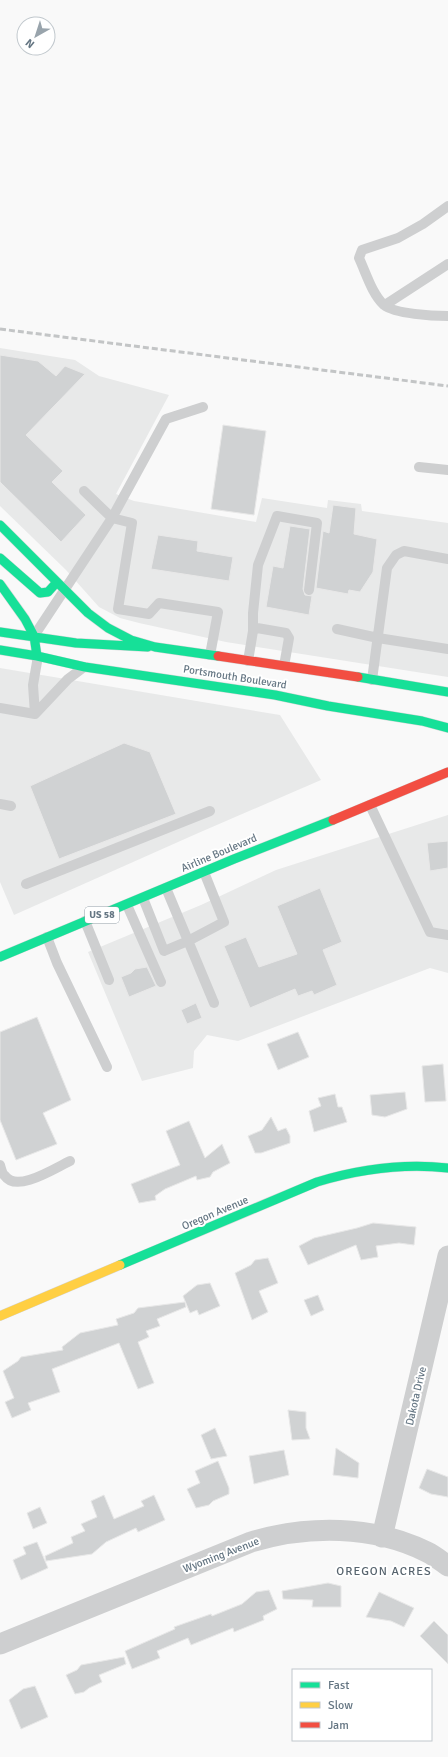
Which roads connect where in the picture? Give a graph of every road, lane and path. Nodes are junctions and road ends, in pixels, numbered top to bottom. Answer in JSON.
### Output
{"nodes":[{"id":1,"x":448,"y":206,"type":"edge"},
{"id":2,"x":448,"y":264,"type":"edge"},
{"id":3,"x":385,"y":305,"type":"junction"},
{"id":4,"x":448,"y":316,"type":"edge"},
{"id":5,"x":203,"y":407,"type":"dead end"},
{"id":6,"x":419,"y":467,"type":"dead end"},
{"id":7,"x":448,"y":470,"type":"edge"},
{"id":8,"x":84,"y":491,"type":"dead end"},
{"id":9,"x":112,"y":518,"type":"junction"},
{"id":10,"x":0,"y":524,"type":"edge"},
{"id":11,"x":0,"y":558,"type":"edge"},
{"id":12,"x":448,"y":559,"type":"edge"},
{"id":13,"x":57,"y":582,"type":"junction"},
{"id":14,"x":0,"y":584,"type":"edge"},
{"id":15,"x":65,"y":590,"type":"junction"},
{"id":16,"x":309,"y":590,"type":"dead end"},
{"id":17,"x":336,"y":629,"type":"dead end"},
{"id":18,"x":253,"y":631,"type":"junction"},
{"id":19,"x":0,"y":632,"type":"edge"},
{"id":20,"x":34,"y":636,"type":"junction"},
{"id":21,"x":378,"y":638,"type":"junction"},
{"id":22,"x":155,"y":647,"type":"junction"},
{"id":23,"x":448,"y":649,"type":"edge"},
{"id":24,"x":0,"y":650,"type":"edge"},
{"id":25,"x":37,"y":656,"type":"junction"},
{"id":26,"x":210,"y":656,"type":"junction"},
{"id":27,"x":248,"y":660,"type":"junction"},
{"id":28,"x":284,"y":666,"type":"junction"},
{"id":29,"x":85,"y":667,"type":"junction"},
{"id":30,"x":372,"y":680,"type":"junction"},
{"id":31,"x":448,"y":692,"type":"edge"},
{"id":32,"x":0,"y":708,"type":"edge"},
{"id":33,"x":35,"y":714,"type":"junction"},
{"id":34,"x":448,"y":728,"type":"edge"},
{"id":35,"x":448,"y":772,"type":"edge"},
{"id":36,"x":0,"y":804,"type":"edge"},
{"id":37,"x":370,"y":805,"type":"junction"},
{"id":38,"x":11,"y":806,"type":"dead end"},
{"id":39,"x":210,"y":811,"type":"dead end"},
{"id":40,"x":204,"y":872,"type":"junction"},
{"id":41,"x":26,"y":884,"type":"dead end"},
{"id":42,"x":166,"y":888,"type":"junction"},
{"id":43,"x":143,"y":898,"type":"junction"},
{"id":44,"x":127,"y":905,"type":"junction"},
{"id":45,"x":85,"y":922,"type":"junction"},
{"id":46,"x":448,"y":935,"type":"edge"},
{"id":47,"x":47,"y":937,"type":"junction"},
{"id":48,"x":188,"y":941,"type":"junction"},
{"id":49,"x":0,"y":957,"type":"edge"},
{"id":50,"x":109,"y":980,"type":"dead end"},
{"id":51,"x":161,"y":982,"type":"dead end"},
{"id":52,"x":214,"y":1003,"type":"dead end"},
{"id":53,"x":107,"y":1067,"type":"dead end"},
{"id":54,"x":70,"y":1161,"type":"dead end"},
{"id":55,"x":0,"y":1165,"type":"edge"},
{"id":56,"x":448,"y":1168,"type":"edge"},
{"id":57,"x":448,"y":1256,"type":"edge"},
{"id":58,"x":0,"y":1316,"type":"edge"},
{"id":59,"x":382,"y":1537,"type":"junction"},
{"id":60,"x":448,"y":1566,"type":"edge"},
{"id":61,"x":0,"y":1644,"type":"edge"}],
"edges":[{"from":1,"to":3,"type":"lane"},
{"from":2,"to":3,"type":"lane"},
{"from":3,"to":4,"type":"lane"},
{"from":5,"to":9,"type":"lane"},
{"from":6,"to":7,"type":"lane"},
{"from":8,"to":9,"type":"lane"},
{"from":9,"to":15,"type":"lane"},
{"from":9,"to":26,"type":"lane"},
{"from":10,"to":13,"type":"main road","name":"Portsmouth Boulevard"},
{"from":11,"to":13,"type":"main road"},
{"from":12,"to":21,"type":"lane"},
{"from":13,"to":15,"type":"main road","name":"Portsmouth Boulevard"},
{"from":14,"to":20,"type":"main road"},
{"from":15,"to":20,"type":"lane"},
{"from":15,"to":22,"type":"main road","name":"Portsmouth Boulevard"},
{"from":16,"to":18,"type":"lane"},
{"from":17,"to":21,"type":"lane"},
{"from":18,"to":27,"type":"lane"},
{"from":18,"to":28,"type":"lane"},
{"from":19,"to":20,"type":"main road","name":"Portsmouth Boulevard"},
{"from":20,"to":22,"type":"main road","name":"Portsmouth Boulevard"},
{"from":20,"to":25,"type":"main road"},
{"from":21,"to":23,"type":"lane"},
{"from":21,"to":30,"type":"lane"},
{"from":22,"to":26,"type":"main road","name":"Portsmouth Boulevard"},
{"from":24,"to":25,"type":"main road","name":"Portsmouth Boulevard"},
{"from":25,"to":29,"type":"main road","name":"Portsmouth Boulevard"},
{"from":25,"to":33,"type":"lane"},
{"from":26,"to":27,"type":"main road","name":"Portsmouth Boulevard"},
{"from":27,"to":28,"type":"main road","name":"Portsmouth Boulevard"},
{"from":28,"to":30,"type":"main road","name":"Portsmouth Boulevard"},
{"from":29,"to":33,"type":"lane"},
{"from":29,"to":34,"type":"main road","name":"Portsmouth Boulevard"},
{"from":30,"to":31,"type":"main road","name":"Portsmouth Boulevard"},
{"from":32,"to":33,"type":"lane"},
{"from":35,"to":37,"type":"main road","name":"Airline Boulevard","number":"US 58"},
{"from":36,"to":38,"type":"lane"},
{"from":37,"to":40,"type":"main road","name":"Airline Boulevard","number":"US 58"},
{"from":37,"to":46,"type":"lane"},
{"from":39,"to":41,"type":"lane"},
{"from":40,"to":42,"type":"main road","name":"Airline Boulevard","number":"US 58"},
{"from":40,"to":48,"type":"lane"},
{"from":42,"to":43,"type":"main road","name":"Airline Boulevard","number":"US 58"},
{"from":42,"to":48,"type":"lane"},
{"from":43,"to":44,"type":"main road","name":"Airline Boulevard","number":"US 58"},
{"from":43,"to":48,"type":"lane"},
{"from":44,"to":45,"type":"main road","name":"Airline Boulevard","number":"US 58"},
{"from":44,"to":51,"type":"lane"},
{"from":45,"to":47,"type":"main road","name":"Airline Boulevard","number":"US 58"},
{"from":45,"to":50,"type":"lane"},
{"from":47,"to":49,"type":"main road","name":"Airline Boulevard","number":"US 58"},
{"from":47,"to":53,"type":"lane"},
{"from":48,"to":52,"type":"lane"},
{"from":54,"to":55,"type":"lane"},
{"from":56,"to":58,"type":"main road","name":"Oregon Avenue"},
{"from":57,"to":59,"type":"street","name":"Dakota Drive"},
{"from":59,"to":60,"type":"street","name":"Wyoming Avenue"},
{"from":59,"to":61,"type":"street","name":"Wyoming Avenue"}]}
